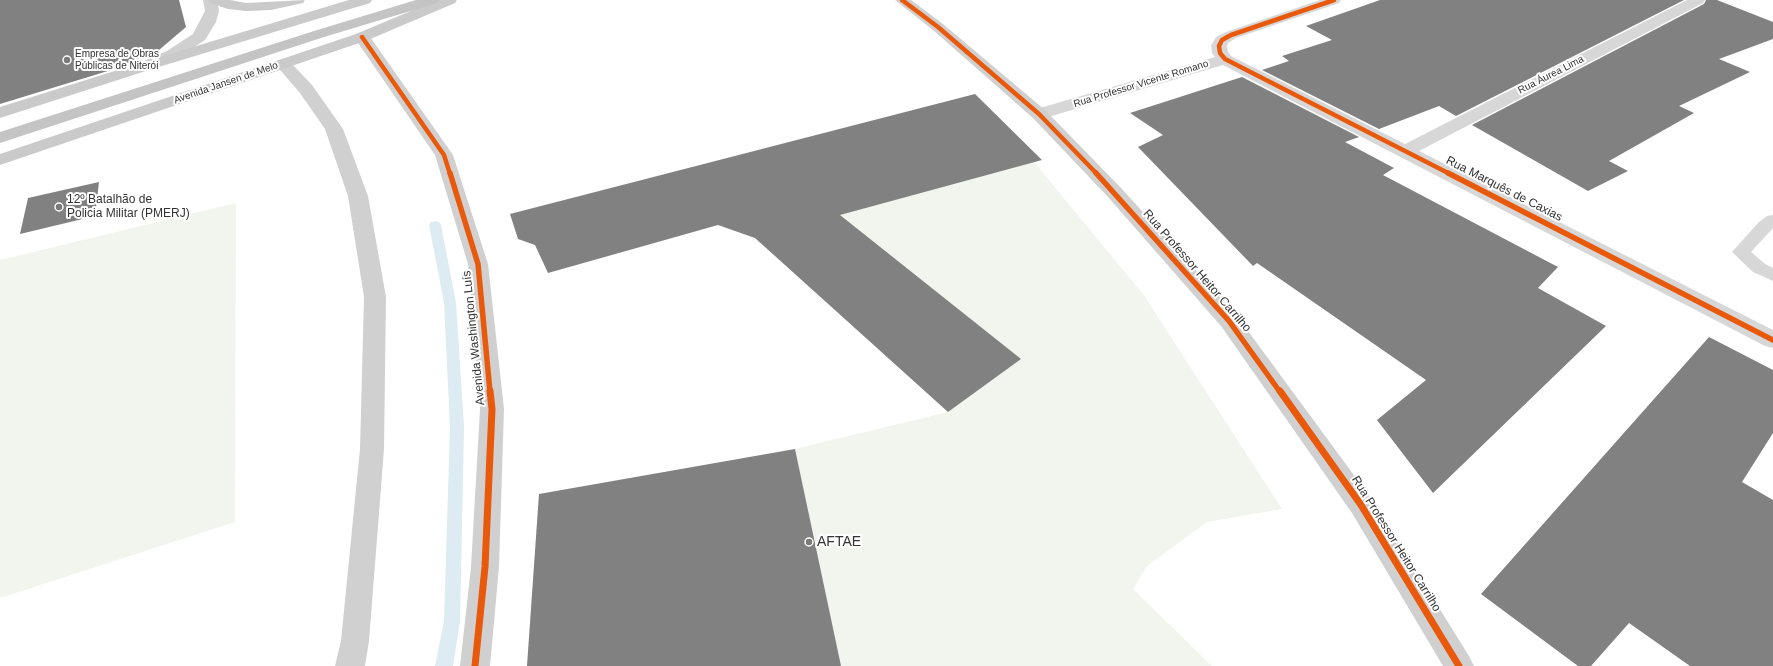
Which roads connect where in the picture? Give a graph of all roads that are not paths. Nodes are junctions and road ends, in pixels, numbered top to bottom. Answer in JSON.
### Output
{"nodes":[{"id":1,"x":210,"y":0,"type":"edge"},
{"id":2,"x":215,"y":0,"type":"edge"},
{"id":3,"x":298,"y":0,"type":"edge"},
{"id":4,"x":365,"y":0,"type":"edge"},
{"id":5,"x":432,"y":0,"type":"edge"},
{"id":6,"x":450,"y":0,"type":"edge"},
{"id":7,"x":902,"y":0,"type":"edge"},
{"id":8,"x":1334,"y":0,"type":"edge"},
{"id":9,"x":1698,"y":0,"type":"edge"},
{"id":10,"x":362,"y":37,"type":"junction"},
{"id":11,"x":1225,"y":59,"type":"junction"},
{"id":12,"x":283,"y":64,"type":"junction"},
{"id":13,"x":146,"y":66,"type":"junction"},
{"id":14,"x":0,"y":113,"type":"edge"},
{"id":15,"x":1039,"y":114,"type":"junction"},
{"id":16,"x":0,"y":138,"type":"edge"},
{"id":17,"x":1405,"y":150,"type":"junction"},
{"id":18,"x":0,"y":160,"type":"edge"},
{"id":19,"x":1773,"y":220,"type":"edge"},
{"id":20,"x":1773,"y":275,"type":"edge"},
{"id":21,"x":1773,"y":340,"type":"edge"},
{"id":22,"x":350,"y":666,"type":"edge"},
{"id":23,"x":476,"y":666,"type":"edge"},
{"id":24,"x":1458,"y":666,"type":"edge"}],
"edges":[{"from":1,"to":13,"type":"street"},
{"from":2,"to":3,"type":"main road"},
{"from":4,"to":13,"type":"main road"},
{"from":5,"to":16,"type":"highway"},
{"from":6,"to":10,"type":"main road","name":"Avenida Jansen de Melo"},
{"from":7,"to":15,"type":"street","name":"Rua Professor Heitor Carrilho"},
{"from":8,"to":11,"type":"street","name":"Rua Professor Vicente Romano"},
{"from":9,"to":17,"type":"street","name":"Rua Áurea Lima"},
{"from":10,"to":12,"type":"main road","name":"Avenida Jansen de Melo"},
{"from":10,"to":23,"type":"street","name":"Avenida Washington Luís"},
{"from":11,"to":15,"type":"street","name":"Rua Professor Vicente Romano"},
{"from":11,"to":17,"type":"street","name":"Rua Marquês de Caxias"},
{"from":12,"to":18,"type":"main road","name":"Avenida Jansen de Melo"},
{"from":12,"to":22,"type":"street"},
{"from":13,"to":14,"type":"main road"},
{"from":15,"to":24,"type":"street","name":"Rua Professor Heitor Carrilho"},
{"from":17,"to":21,"type":"street","name":"Rua Marquês de Caxias"},
{"from":19,"to":20,"type":"lane"}]}
